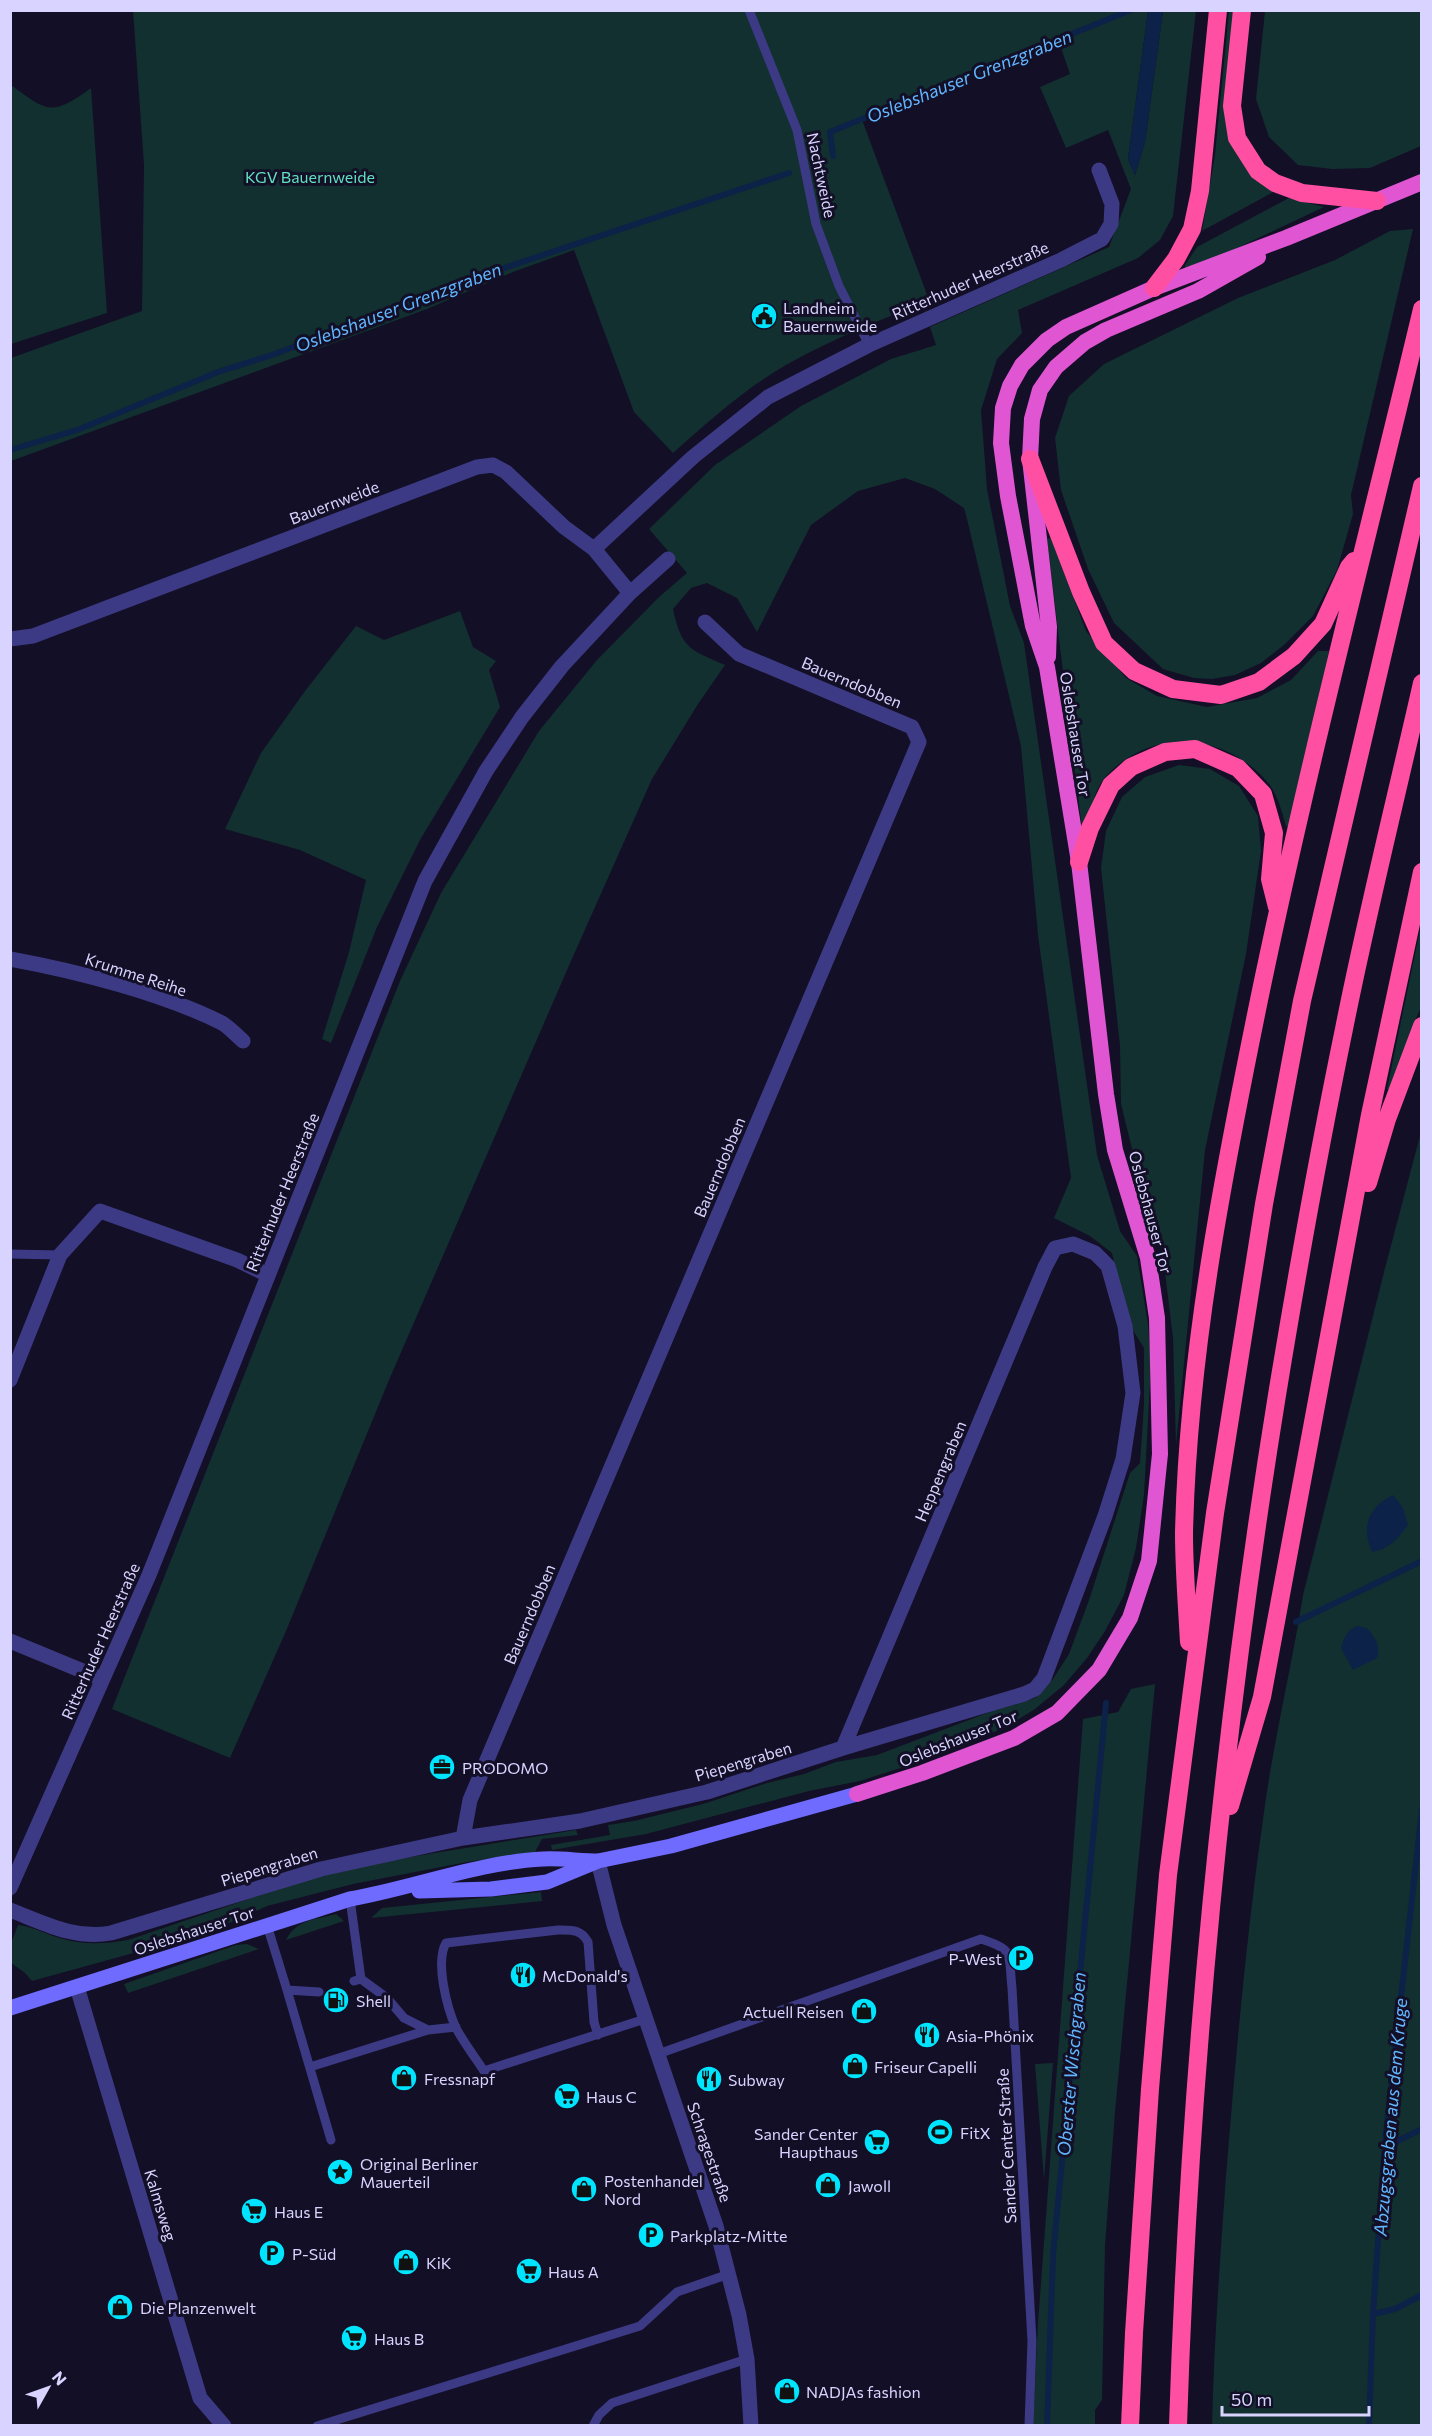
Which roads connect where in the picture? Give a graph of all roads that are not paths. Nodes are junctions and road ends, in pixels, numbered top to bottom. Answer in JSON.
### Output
{"nodes":[{"id":1,"x":749,"y":10,"type":"edge"},
{"id":2,"x":1218,"y":10,"type":"edge"},
{"id":3,"x":1242,"y":10,"type":"edge"},
{"id":4,"x":1099,"y":170,"type":"dead end"},
{"id":5,"x":1415,"y":184,"type":"edge"},
{"id":6,"x":1377,"y":201,"type":"junction"},
{"id":7,"x":1286,"y":238,"type":"junction"},
{"id":8,"x":1154,"y":288,"type":"junction"},
{"id":9,"x":1422,"y":309,"type":"edge"},
{"id":10,"x":869,"y":345,"type":"junction"},
{"id":11,"x":1030,"y":459,"type":"junction"},
{"id":12,"x":1422,"y":486,"type":"edge"},
{"id":13,"x":1364,"y":548,"type":"junction"},
{"id":14,"x":594,"y":549,"type":"junction"},
{"id":15,"x":668,"y":559,"type":"dead end"},
{"id":16,"x":630,"y":593,"type":"junction"},
{"id":17,"x":705,"y":622,"type":"dead end"},
{"id":18,"x":10,"y":639,"type":"edge"},
{"id":19,"x":1047,"y":667,"type":"junction"},
{"id":20,"x":1422,"y":683,"type":"edge"},
{"id":21,"x":1078,"y":862,"type":"junction"},
{"id":22,"x":1422,"y":872,"type":"edge"},
{"id":23,"x":1278,"y":911,"type":"junction"},
{"id":24,"x":10,"y":959,"type":"edge"},
{"id":25,"x":1422,"y":1026,"type":"edge"},
{"id":26,"x":243,"y":1041,"type":"dead end"},
{"id":27,"x":1348,"y":1235,"type":"junction"},
{"id":28,"x":1095,"y":1253,"type":"joint"},
{"id":29,"x":10,"y":1254,"type":"edge"},
{"id":30,"x":60,"y":1255,"type":"junction"},
{"id":31,"x":268,"y":1275,"type":"junction"},
{"id":32,"x":10,"y":1380,"type":"edge"},
{"id":33,"x":10,"y":1641,"type":"edge"},
{"id":34,"x":102,"y":1680,"type":"junction"},
{"id":35,"x":1191,"y":1689,"type":"junction"},
{"id":36,"x":843,"y":1748,"type":"junction"},
{"id":37,"x":857,"y":1794,"type":"joint"},
{"id":38,"x":1219,"y":1836,"type":"junction"},
{"id":39,"x":463,"y":1838,"type":"junction"},
{"id":40,"x":598,"y":1861,"type":"junction"},
{"id":41,"x":10,"y":1888,"type":"edge"},
{"id":42,"x":389,"y":1892,"type":"junction"},
{"id":43,"x":350,"y":1899,"type":"junction"},
{"id":44,"x":10,"y":1910,"type":"edge"},
{"id":45,"x":267,"y":1925,"type":"junction"},
{"id":46,"x":77,"y":1987,"type":"junction"},
{"id":47,"x":287,"y":1990,"type":"junction"},
{"id":48,"x":319,"y":1992,"type":"dead end"},
{"id":49,"x":10,"y":2008,"type":"edge"},
{"id":50,"x":645,"y":2019,"type":"junction"},
{"id":51,"x":456,"y":2027,"type":"junction"},
{"id":52,"x":428,"y":2030,"type":"junction"},
{"id":53,"x":598,"y":2035,"type":"junction"},
{"id":54,"x":658,"y":2055,"type":"junction"},
{"id":55,"x":310,"y":2067,"type":"junction"},
{"id":56,"x":331,"y":2140,"type":"dead end"},
{"id":57,"x":729,"y":2274,"type":"junction"},
{"id":58,"x":747,"y":2359,"type":"junction"},
{"id":59,"x":224,"y":2426,"type":"edge"},
{"id":60,"x":317,"y":2426,"type":"edge"},
{"id":61,"x":593,"y":2426,"type":"edge"},
{"id":62,"x":751,"y":2426,"type":"edge"},
{"id":63,"x":1029,"y":2426,"type":"edge"},
{"id":64,"x":1130,"y":2426,"type":"edge"},
{"id":65,"x":1178,"y":2426,"type":"edge"}],
"edges":[{"from":1,"to":10,"type":"lane","name":"Nachtweide"},
{"from":2,"to":8,"type":"highway"},
{"from":3,"to":6,"type":"highway"},
{"from":4,"to":10,"type":"street","name":"Ritterhuder Heerstraße"},
{"from":5,"to":6,"type":"highway"},
{"from":6,"to":7,"type":"highway"},
{"from":7,"to":8,"type":"highway"},
{"from":7,"to":11,"type":"highway"},
{"from":8,"to":19,"type":"highway","name":"Oslebshauser Tor"},
{"from":9,"to":13,"type":"highway"},
{"from":10,"to":14,"type":"street","name":"Ritterhuder Heerstraße"},
{"from":11,"to":13,"type":"highway"},
{"from":11,"to":19,"type":"highway"},
{"from":12,"to":35,"type":"highway"},
{"from":13,"to":23,"type":"highway"},
{"from":14,"to":16,"type":"street","name":"Bauernweide"},
{"from":14,"to":18,"type":"street","name":"Bauernweide"},
{"from":15,"to":16,"type":"street","name":"Ritterhuder Heerstraße"},
{"from":16,"to":31,"type":"street","name":"Ritterhuder Heerstraße"},
{"from":17,"to":39,"type":"street","name":"Bauerndobben"},
{"from":19,"to":21,"type":"highway","name":"Oslebshauser Tor"},
{"from":20,"to":38,"type":"highway"},
{"from":21,"to":23,"type":"highway"},
{"from":21,"to":37,"type":"highway","name":"Oslebshauser Tor"},
{"from":22,"to":27,"type":"highway"},
{"from":23,"to":35,"type":"highway"},
{"from":24,"to":26,"type":"street","name":"Krumme Reihe"},
{"from":25,"to":27,"type":"highway"},
{"from":27,"to":38,"type":"highway"},
{"from":28,"to":36,"type":"street","name":"Heppengraben"},
{"from":28,"to":36,"type":"street","name":"Piepengraben"},
{"from":29,"to":30,"type":"lane"},
{"from":30,"to":31,"type":"street"},
{"from":30,"to":32,"type":"street"},
{"from":31,"to":34,"type":"street","name":"Ritterhuder Heerstraße"},
{"from":33,"to":34,"type":"street"},
{"from":34,"to":41,"type":"street","name":"Ritterhuder Heerstraße"},
{"from":35,"to":64,"type":"highway"},
{"from":36,"to":39,"type":"street","name":"Piepengraben"},
{"from":37,"to":40,"type":"main road","name":"Oslebshauser Tor"},
{"from":38,"to":65,"type":"highway"},
{"from":39,"to":44,"type":"street","name":"Piepengraben"},
{"from":40,"to":42,"type":"main road","name":"Oslebshauser Tor"},
{"from":40,"to":42,"type":"main road","name":"Oslebshauser Tor"},
{"from":40,"to":50,"type":"street","name":"Schragestraße"},
{"from":42,"to":43,"type":"main road","name":"Oslebshauser Tor"},
{"from":43,"to":45,"type":"main road","name":"Oslebshauser Tor"},
{"from":43,"to":52,"type":"lane"},
{"from":45,"to":46,"type":"main road","name":"Oslebshauser Tor"},
{"from":45,"to":47,"type":"lane"},
{"from":46,"to":49,"type":"main road","name":"Oslebshauser Tor"},
{"from":46,"to":59,"type":"street","name":"Kalmsweg"},
{"from":47,"to":48,"type":"lane"},
{"from":47,"to":55,"type":"lane"},
{"from":50,"to":53,"type":"lane"},
{"from":50,"to":54,"type":"street","name":"Schragestraße"},
{"from":51,"to":52,"type":"lane"},
{"from":51,"to":53,"type":"lane"},
{"from":51,"to":53,"type":"lane"},
{"from":52,"to":55,"type":"lane"},
{"from":54,"to":57,"type":"street","name":"Schragestraße"},
{"from":54,"to":63,"type":"lane","name":"Sander Center Straße"},
{"from":55,"to":56,"type":"lane"},
{"from":57,"to":58,"type":"street","name":"Schragestraße"},
{"from":57,"to":60,"type":"lane"},
{"from":58,"to":61,"type":"lane"},
{"from":58,"to":62,"type":"street","name":"Schragestraße"}]}
